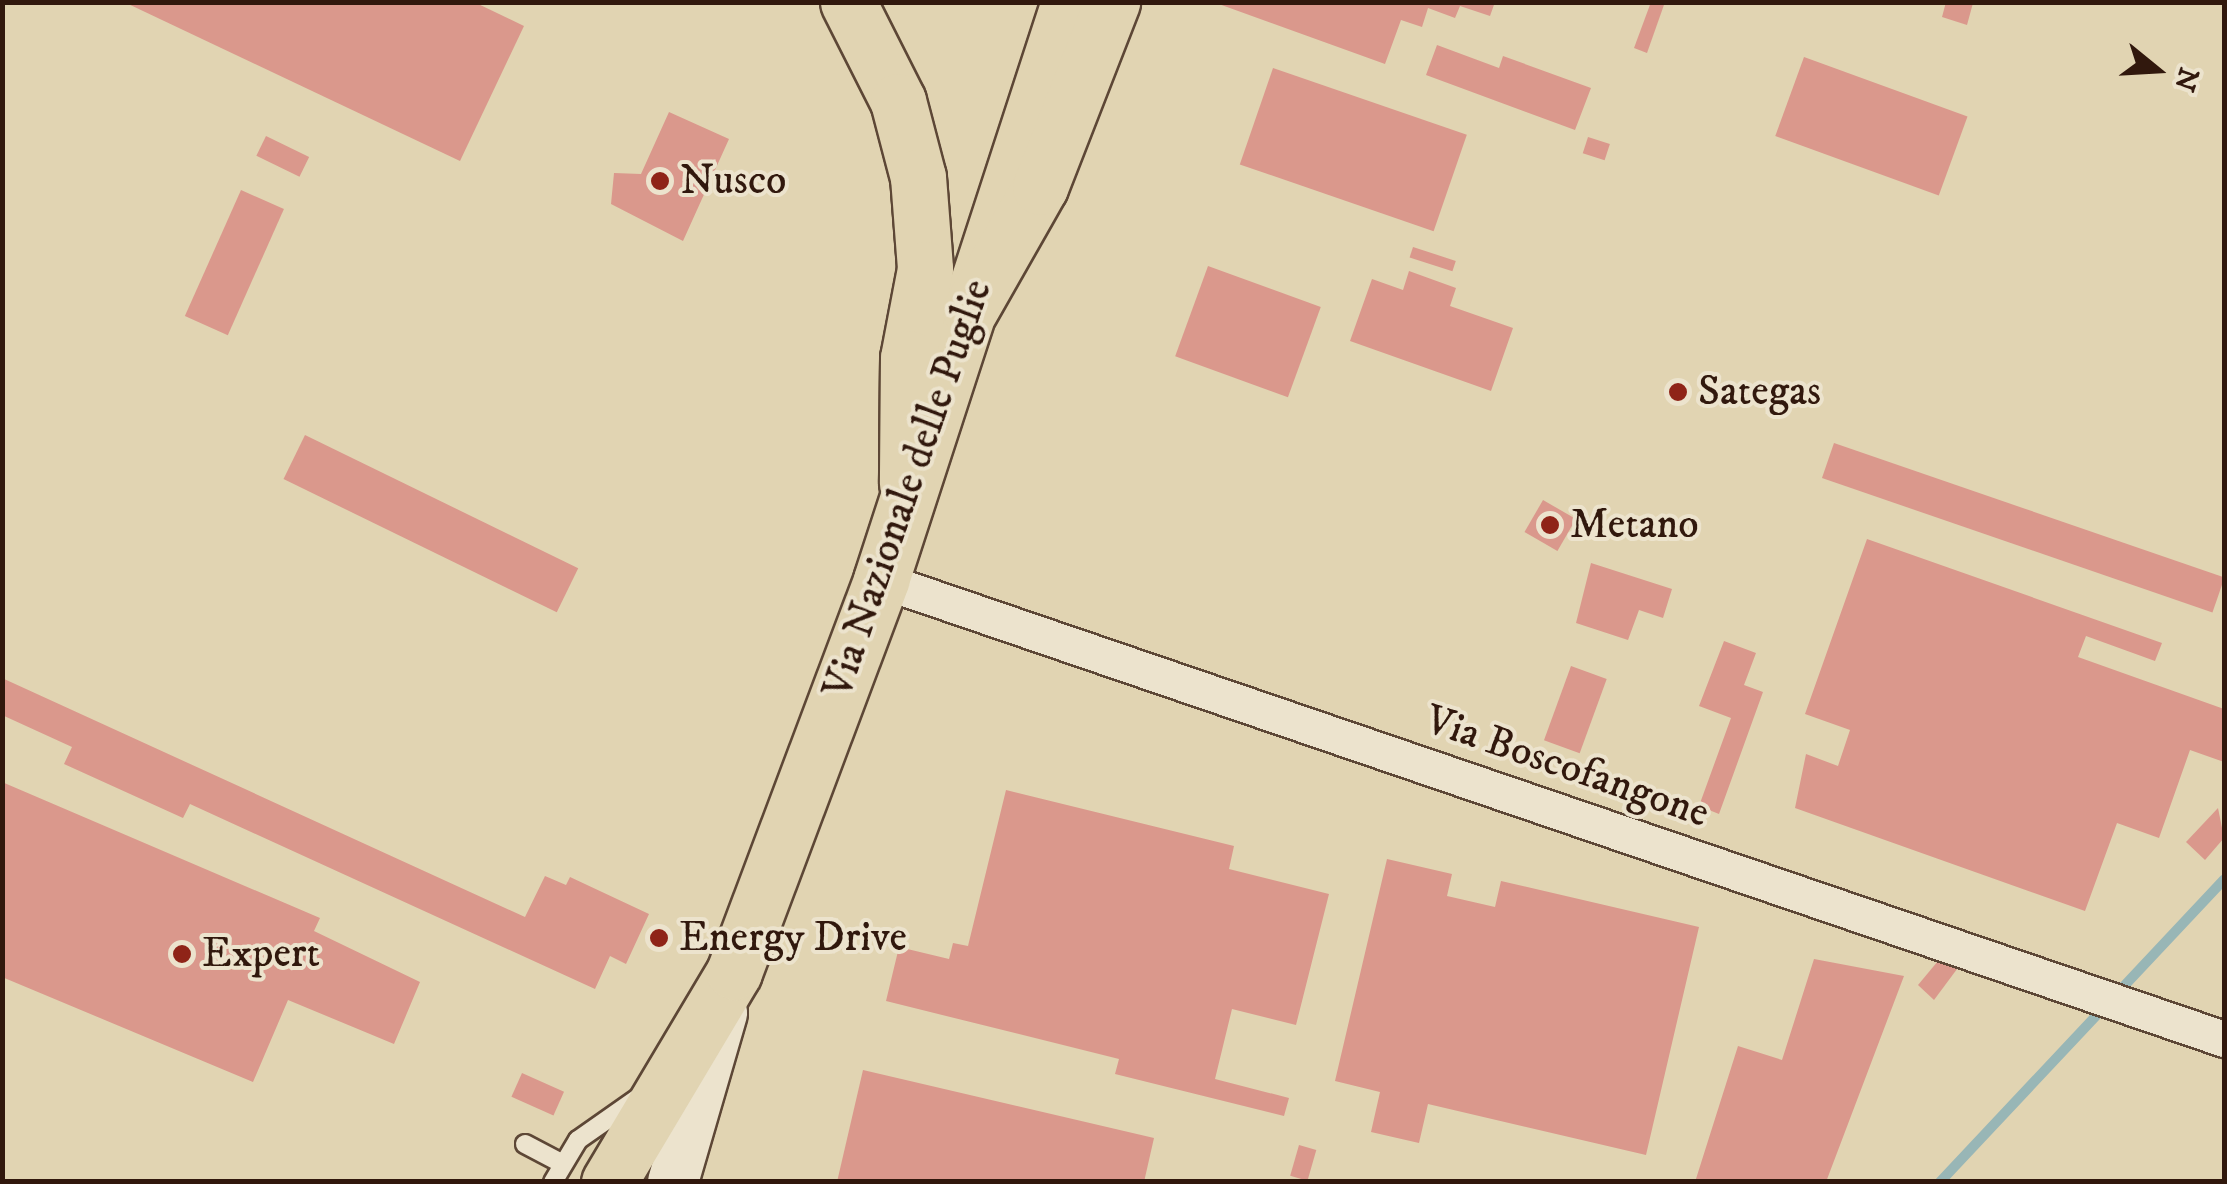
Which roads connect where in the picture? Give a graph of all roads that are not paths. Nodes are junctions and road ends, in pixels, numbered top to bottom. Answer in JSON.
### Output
{"nodes":[{"id":1,"x":848,"y":2,"type":"edge"},
{"id":2,"x":1068,"y":2,"type":"edge"},
{"id":3,"x":1112,"y":2,"type":"edge"},
{"id":4,"x":970,"y":310,"type":"junction"},
{"id":5,"x":907,"y":483,"type":"junction"},
{"id":6,"x":881,"y":580,"type":"junction"},
{"id":7,"x":734,"y":972,"type":"junction"},
{"id":8,"x":2224,"y":1039,"type":"edge"},
{"id":9,"x":525,"y":1144,"type":"dead end"},
{"id":10,"x":586,"y":1173,"type":"edge"},
{"id":11,"x":553,"y":1182,"type":"edge"},
{"id":12,"x":673,"y":1182,"type":"edge"}],
"edges":[{"from":1,"to":5,"type":"main road"},
{"from":2,"to":4,"type":"main road","name":"Via Nazionale delle Puglie"},
{"from":3,"to":4,"type":"main road"},
{"from":4,"to":5,"type":"main road","name":"Via Nazionale delle Puglie"},
{"from":5,"to":6,"type":"main road","name":"Via Nazionale delle Puglie"},
{"from":6,"to":7,"type":"main road","name":"Via Nazionale delle Puglie"},
{"from":6,"to":8,"type":"street","name":"Via Boscofangone"},
{"from":7,"to":10,"type":"main road","name":"Via Nazionale delle Puglie"},
{"from":7,"to":12,"type":"main road","name":"Via Nazionale delle Puglie"},
{"from":9,"to":10,"type":"lane"},
{"from":10,"to":11,"type":"lane"}]}
